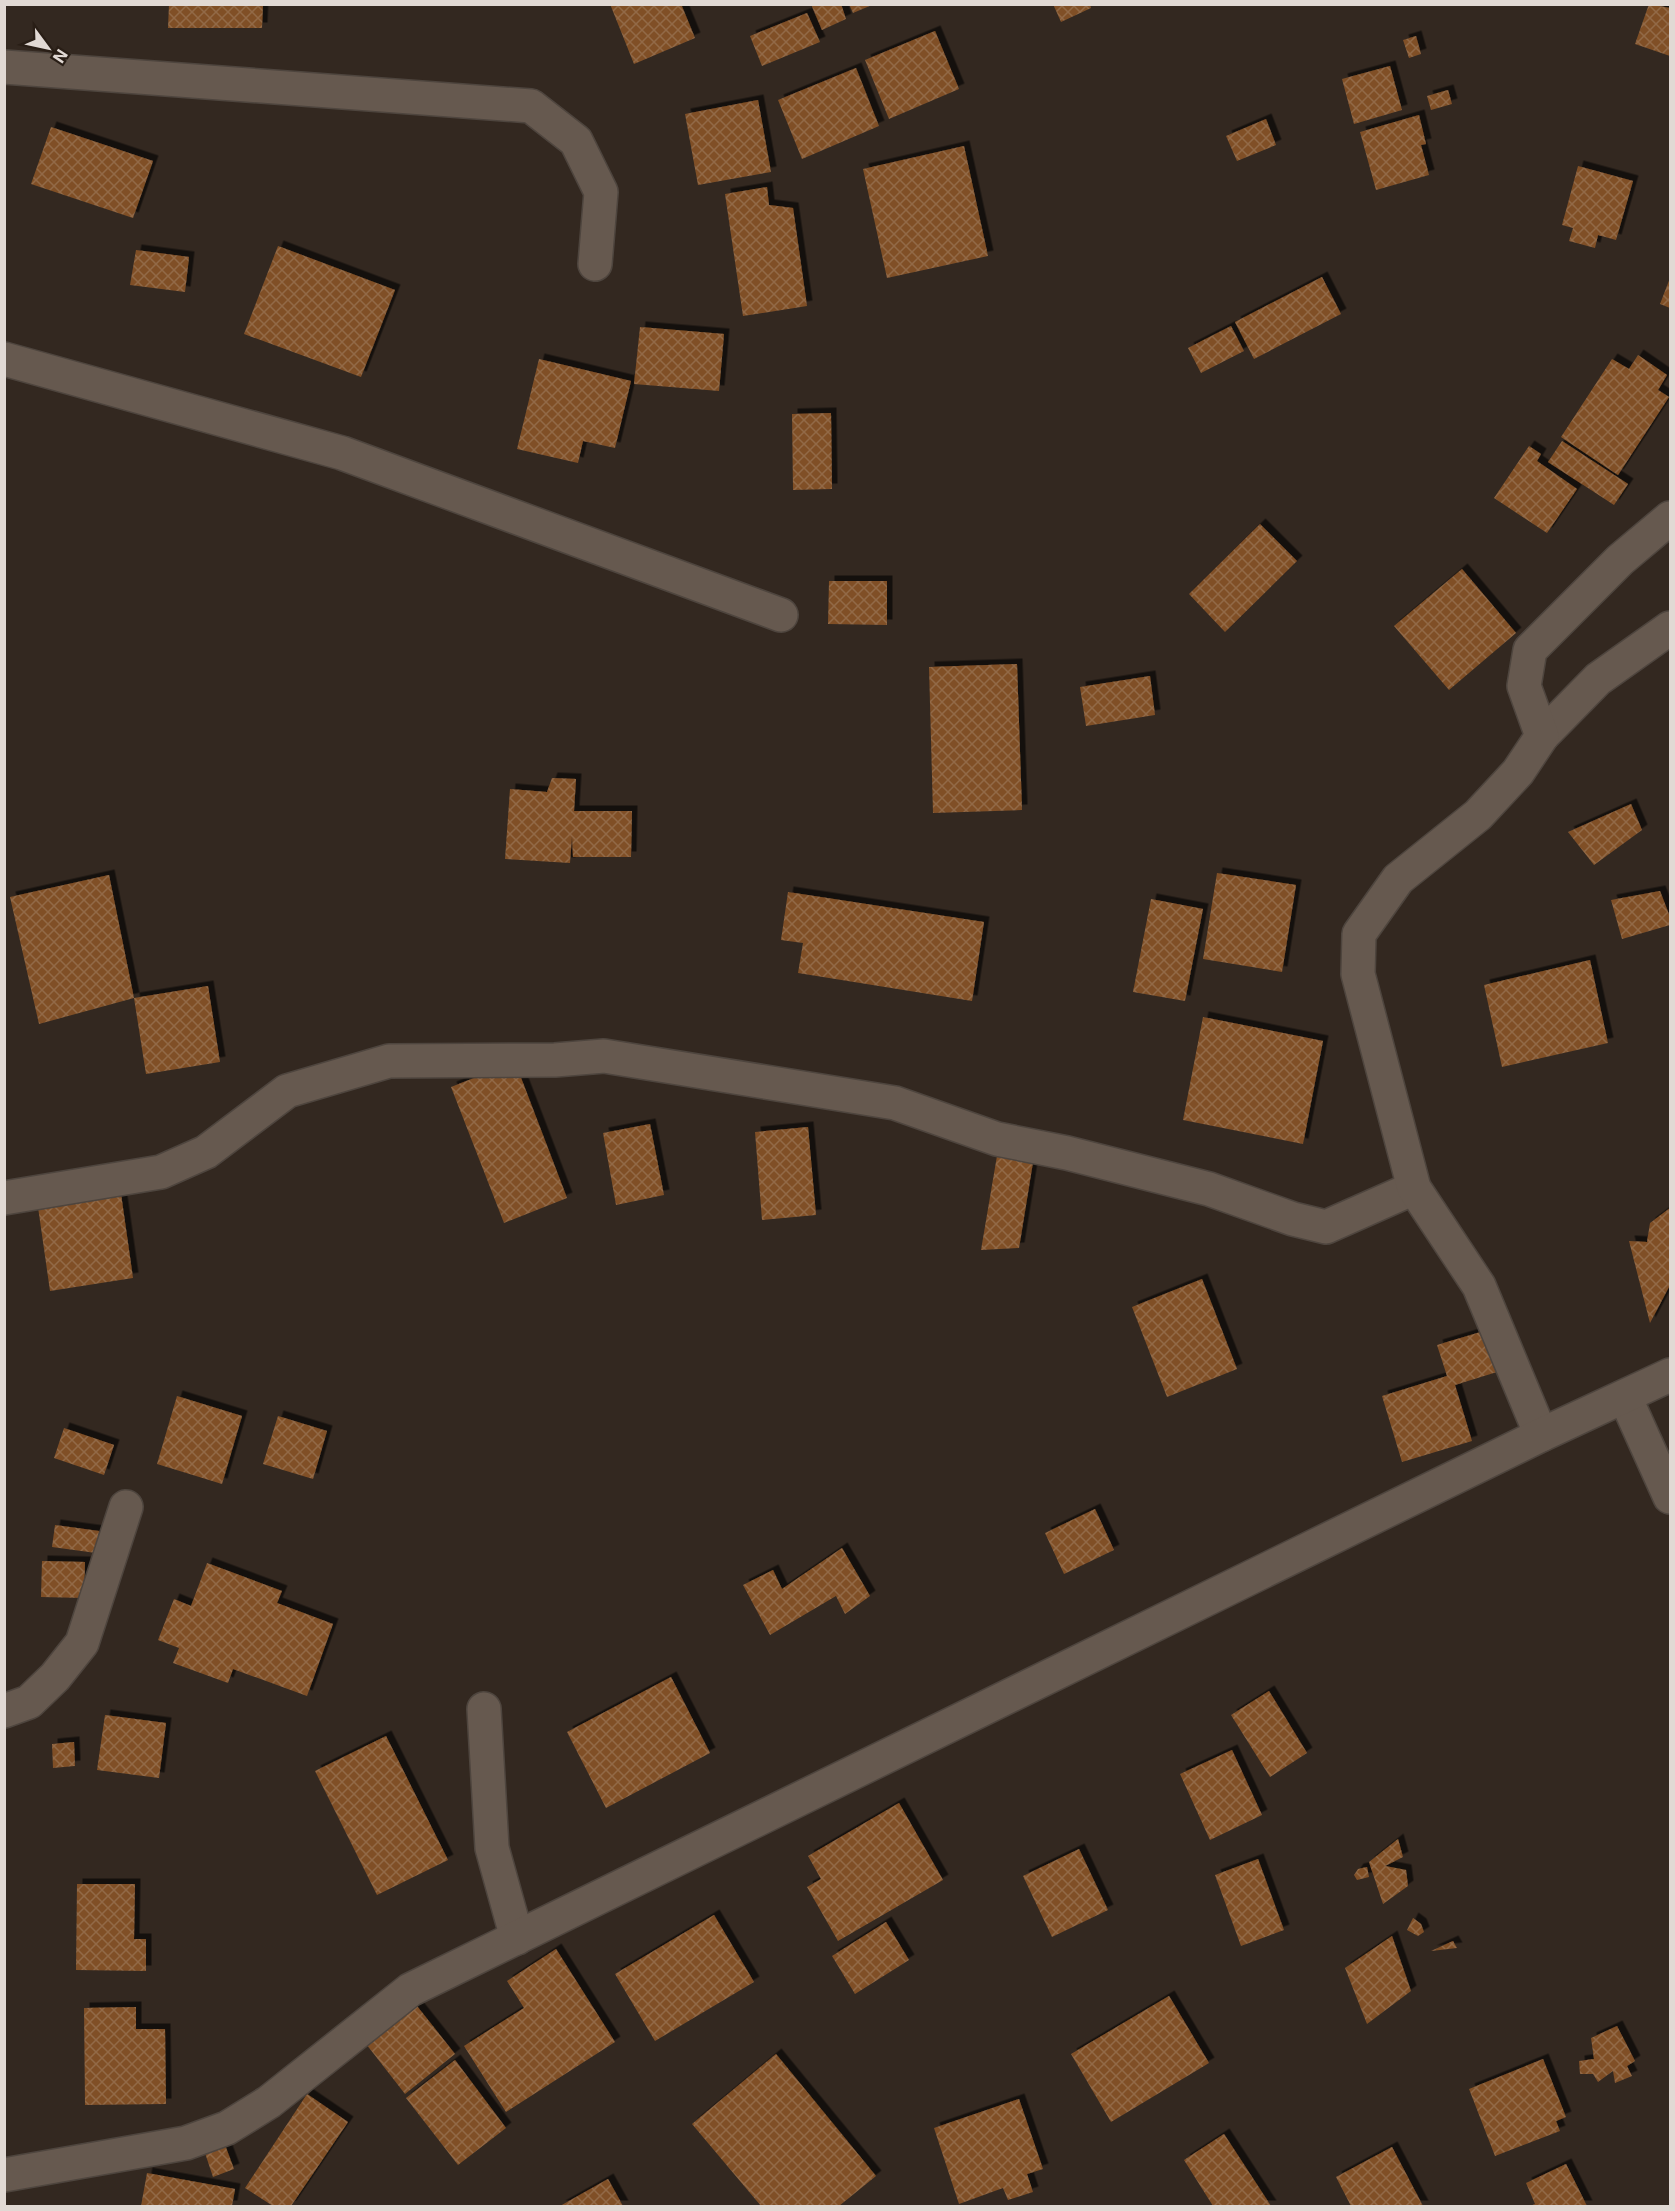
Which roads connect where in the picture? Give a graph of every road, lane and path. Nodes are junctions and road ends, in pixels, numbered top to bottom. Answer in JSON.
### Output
{"nodes":[{"id":1,"x":4,"y":67,"type":"edge"},
{"id":2,"x":595,"y":264,"type":"dead end"},
{"id":3,"x":4,"y":359,"type":"edge"},
{"id":4,"x":1671,"y":518,"type":"edge"},
{"id":5,"x":781,"y":615,"type":"dead end"},
{"id":6,"x":1671,"y":628,"type":"edge"},
{"id":7,"x":1542,"y":736,"type":"junction"},
{"id":8,"x":1414,"y":1188,"type":"junction"},
{"id":9,"x":4,"y":1198,"type":"edge"},
{"id":10,"x":1671,"y":1375,"type":"edge"},
{"id":11,"x":1625,"y":1397,"type":"junction"},
{"id":12,"x":1541,"y":1435,"type":"junction"},
{"id":13,"x":1671,"y":1497,"type":"edge"},
{"id":14,"x":126,"y":1507,"type":"dead end"},
{"id":15,"x":484,"y":1709,"type":"dead end"},
{"id":16,"x":4,"y":1711,"type":"edge"},
{"id":17,"x":517,"y":1938,"type":"junction"},
{"id":18,"x":4,"y":2175,"type":"edge"}],
"edges":[{"from":1,"to":2,"type":"street"},
{"from":3,"to":5,"type":"street"},
{"from":4,"to":7,"type":"street"},
{"from":6,"to":7,"type":"street"},
{"from":7,"to":8,"type":"street"},
{"from":8,"to":9,"type":"street"},
{"from":8,"to":12,"type":"street"},
{"from":10,"to":11,"type":"street"},
{"from":11,"to":12,"type":"street"},
{"from":11,"to":13,"type":"street"},
{"from":12,"to":17,"type":"street"},
{"from":14,"to":16,"type":"street"},
{"from":15,"to":17,"type":"street"},
{"from":17,"to":18,"type":"street"}]}
